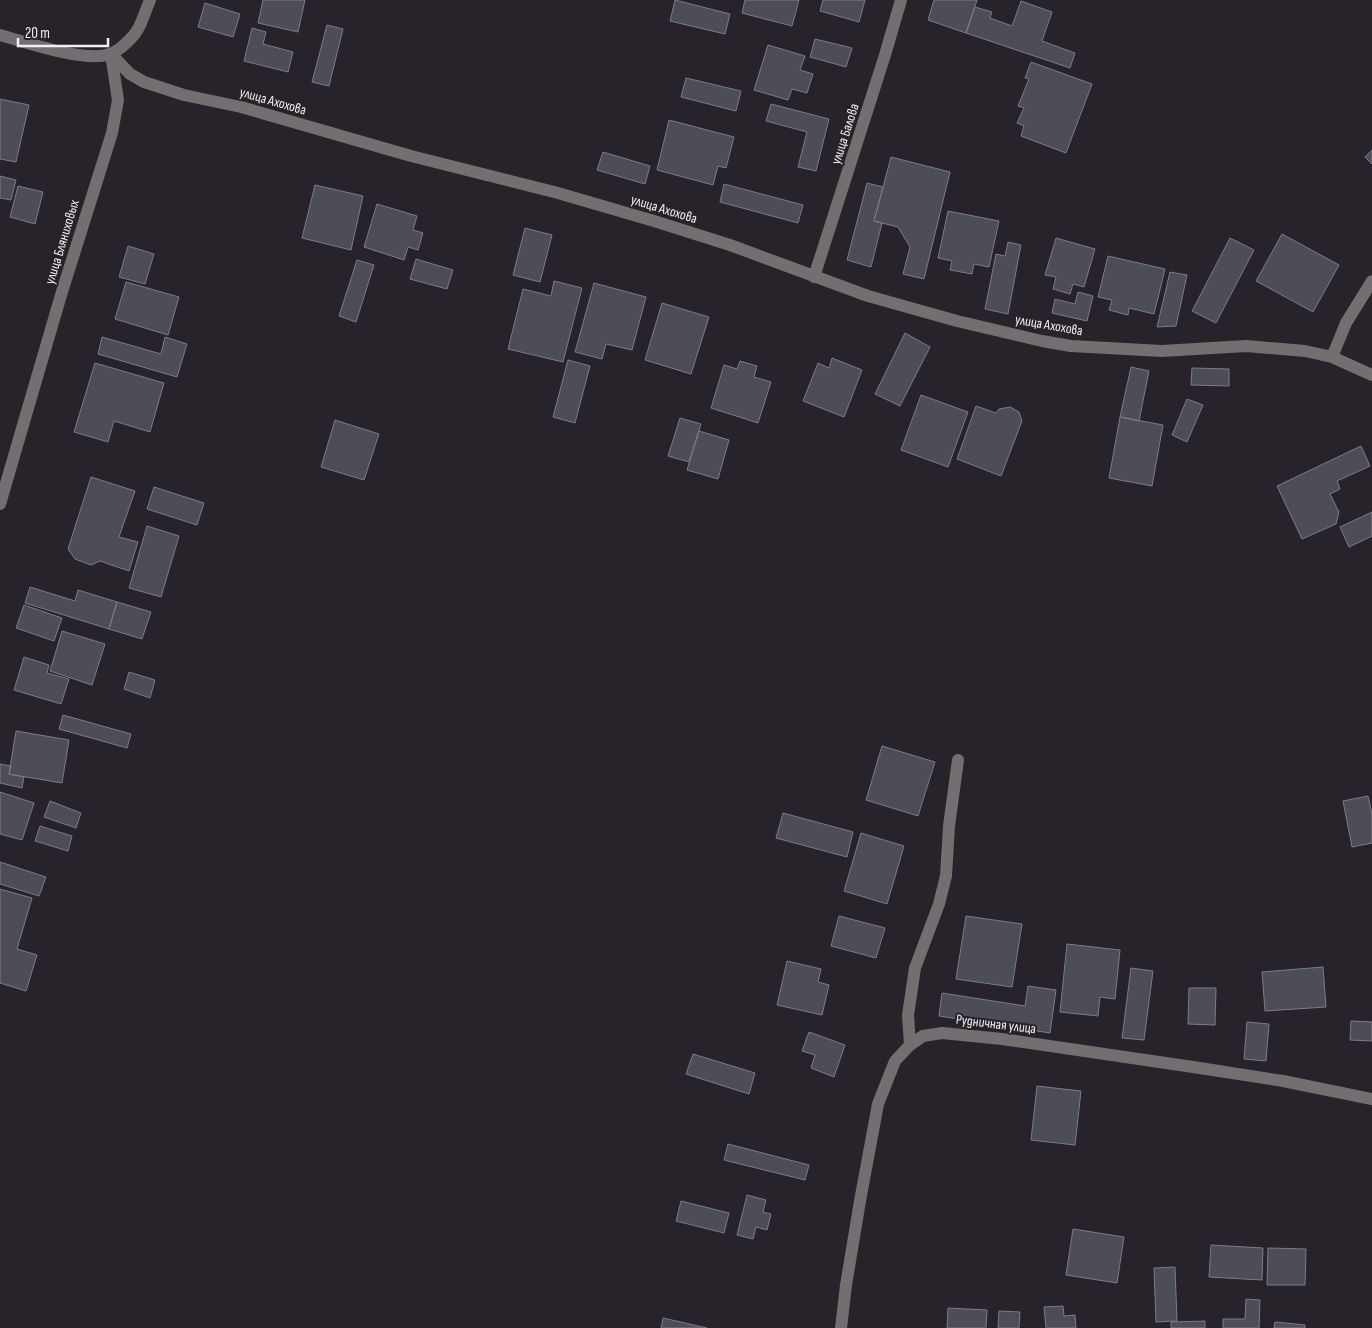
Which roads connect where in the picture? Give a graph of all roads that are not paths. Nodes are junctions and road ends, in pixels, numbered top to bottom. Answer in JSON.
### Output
{"nodes":[{"id":1,"x":150,"y":0,"type":"edge"},
{"id":2,"x":901,"y":0,"type":"edge"},
{"id":3,"x":0,"y":35,"type":"edge"},
{"id":4,"x":111,"y":54,"type":"junction"},
{"id":5,"x":814,"y":276,"type":"junction"},
{"id":6,"x":1372,"y":281,"type":"edge"},
{"id":7,"x":1332,"y":357,"type":"junction"},
{"id":8,"x":1372,"y":375,"type":"edge"},
{"id":9,"x":0,"y":504,"type":"edge"},
{"id":10,"x":958,"y":760,"type":"dead end"},
{"id":11,"x":910,"y":1045,"type":"junction"},
{"id":12,"x":1372,"y":1099,"type":"edge"},
{"id":13,"x":841,"y":1328,"type":"edge"}],
"edges":[{"from":1,"to":4,"type":"street"},
{"from":2,"to":5,"type":"street","name":"улица Балова"},
{"from":3,"to":4,"type":"street"},
{"from":4,"to":5,"type":"street","name":"улица Ахохова"},
{"from":4,"to":9,"type":"street","name":"улица Бляниховых"},
{"from":5,"to":7,"type":"street","name":"улица Ахохова"},
{"from":6,"to":7,"type":"street"},
{"from":7,"to":8,"type":"street","name":"улица Ахохова"},
{"from":10,"to":11,"type":"street"},
{"from":11,"to":12,"type":"street","name":"Рудничная улица"},
{"from":11,"to":13,"type":"street","name":"Рудничная улица"}]}
